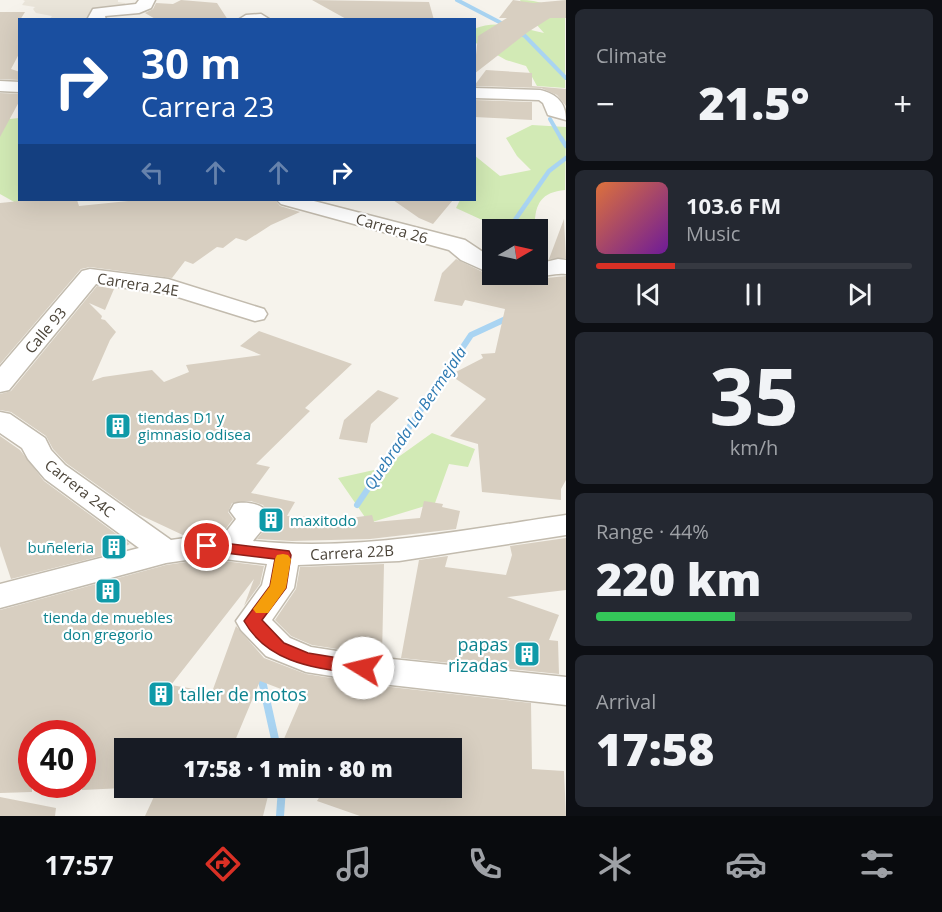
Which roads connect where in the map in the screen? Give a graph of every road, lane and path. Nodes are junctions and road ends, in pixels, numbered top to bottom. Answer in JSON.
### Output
{"nodes":[{"id":1,"x":147,"y":0,"type":"edge"},
{"id":2,"x":96,"y":18,"type":"edge"},
{"id":3,"x":0,"y":86,"type":"edge"},
{"id":4,"x":18,"y":87,"type":"edge"},
{"id":5,"x":476,"y":93,"type":"edge"},
{"id":6,"x":566,"y":115,"type":"edge"},
{"id":7,"x":292,"y":201,"type":"edge"},
{"id":8,"x":482,"y":262,"type":"edge"},
{"id":9,"x":566,"y":267,"type":"edge"},
{"id":10,"x":548,"y":268,"type":"edge"},
{"id":11,"x":90,"y":276,"type":"joint"},
{"id":12,"x":255,"y":314,"type":"dead end"},
{"id":13,"x":0,"y":384,"type":"edge"},
{"id":14,"x":0,"y":420,"type":"edge"},
{"id":15,"x":245,"y":511,"type":"dead end"},
{"id":16,"x":566,"y":525,"type":"edge"},
{"id":17,"x":229,"y":550,"type":"junction"},
{"id":18,"x":166,"y":552,"type":"junction"},
{"id":19,"x":284,"y":555,"type":"junction"},
{"id":20,"x":0,"y":596,"type":"edge"},
{"id":21,"x":566,"y":691,"type":"edge"}],
"edges":[{"from":1,"to":2,"type":"street"},
{"from":3,"to":4,"type":"street"},
{"from":5,"to":6,"type":"street"},
{"from":7,"to":8,"type":"street","name":"Carrera 26"},
{"from":9,"to":10,"type":"street"},
{"from":11,"to":12,"type":"street","name":"Carrera 24E"},
{"from":11,"to":13,"type":"street","name":"Calle 93"},
{"from":14,"to":18,"type":"street","name":"Carrera 24C"},
{"from":15,"to":17,"type":"street"},
{"from":16,"to":19,"type":"street","name":"Carrera 22B"},
{"from":17,"to":18,"type":"street","name":"Carrera 22B"},
{"from":17,"to":19,"type":"street","name":"Carrera 22B"},
{"from":18,"to":20,"type":"street","name":"Carrera 22B"},
{"from":19,"to":21,"type":"street"}]}
